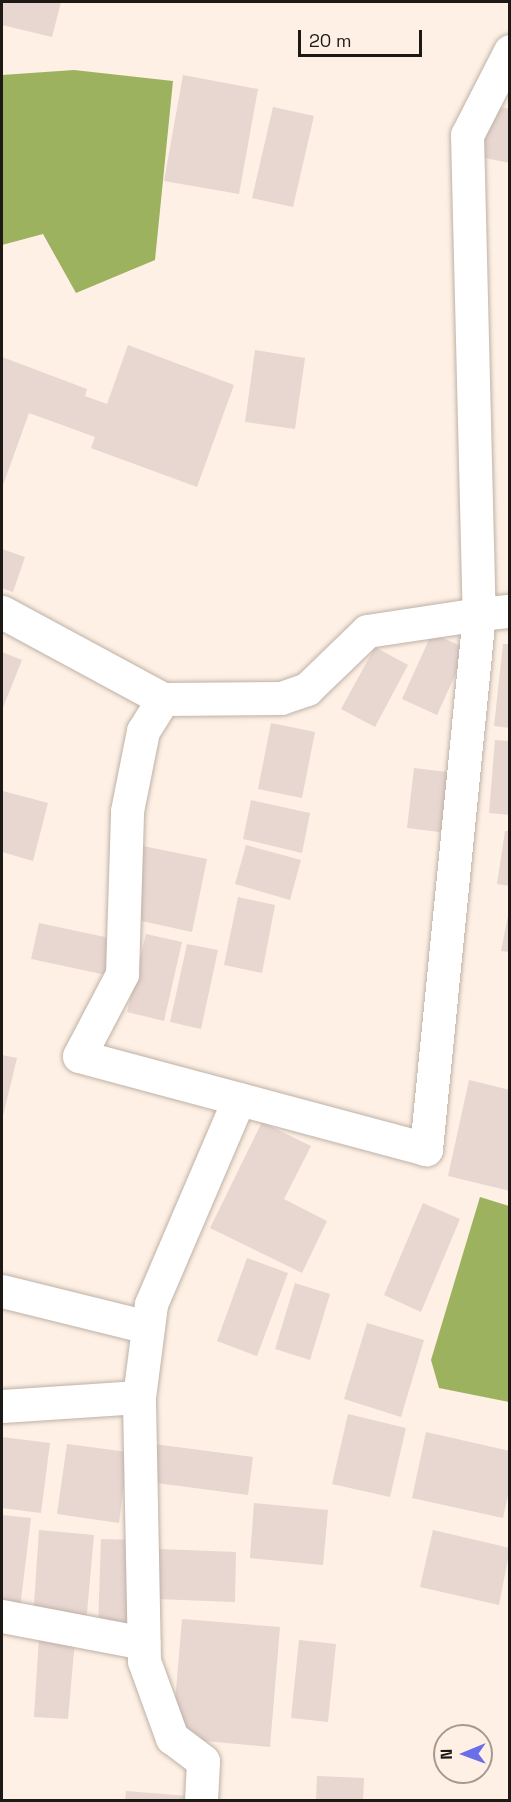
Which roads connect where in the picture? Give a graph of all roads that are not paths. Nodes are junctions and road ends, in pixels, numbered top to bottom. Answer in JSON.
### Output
{"nodes":[{"id":1,"x":510,"y":51,"type":"edge"},
{"id":2,"x":2,"y":612,"type":"edge"},
{"id":3,"x":494,"y":612,"type":"edge"},
{"id":4,"x":163,"y":699,"type":"junction"},
{"id":5,"x":239,"y":1099,"type":"junction"},
{"id":6,"x":2,"y":1291,"type":"edge"},
{"id":7,"x":148,"y":1327,"type":"junction"},
{"id":8,"x":139,"y":1397,"type":"junction"},
{"id":9,"x":2,"y":1406,"type":"edge"},
{"id":10,"x":2,"y":1616,"type":"edge"},
{"id":11,"x":143,"y":1643,"type":"junction"},
{"id":12,"x":201,"y":1800,"type":"edge"}],
"edges":[{"from":1,"to":3,"type":"street"},
{"from":2,"to":4,"type":"street"},
{"from":3,"to":4,"type":"street"},
{"from":3,"to":5,"type":"street"},
{"from":4,"to":5,"type":"street"},
{"from":5,"to":7,"type":"street"},
{"from":6,"to":7,"type":"street"},
{"from":7,"to":8,"type":"street"},
{"from":8,"to":9,"type":"street"},
{"from":8,"to":11,"type":"street"},
{"from":10,"to":11,"type":"street"},
{"from":11,"to":12,"type":"street"}]}
